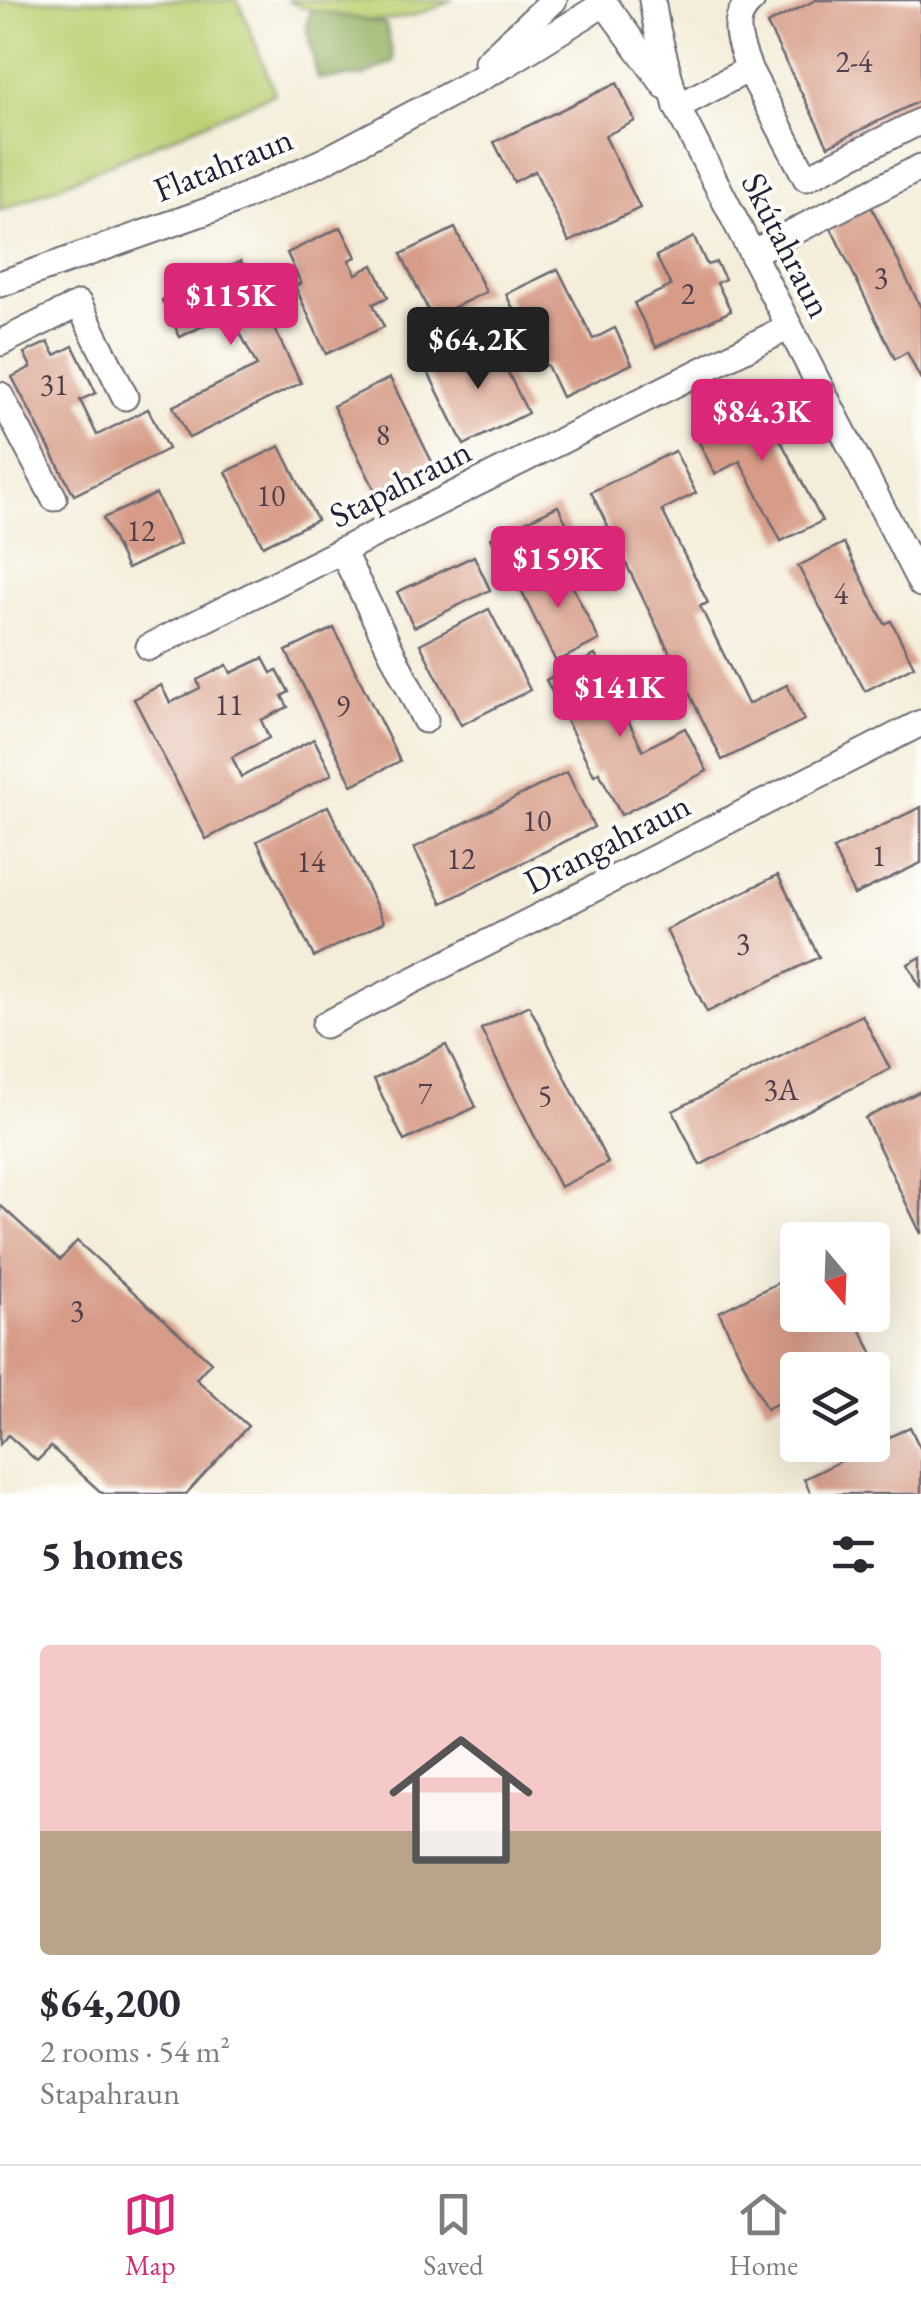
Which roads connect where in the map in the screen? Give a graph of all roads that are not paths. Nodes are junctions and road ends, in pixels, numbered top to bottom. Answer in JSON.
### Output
{"nodes":[{"id":1,"x":554,"y":0,"type":"edge"},
{"id":2,"x":649,"y":0,"type":"edge"},
{"id":3,"x":752,"y":0,"type":"edge"},
{"id":4,"x":600,"y":4,"type":"edge"},
{"id":5,"x":750,"y":68,"type":"junction"},
{"id":6,"x":462,"y":86,"type":"junction"},
{"id":7,"x":675,"y":102,"type":"junction"},
{"id":8,"x":921,"y":121,"type":"edge"},
{"id":9,"x":921,"y":167,"type":"edge"},
{"id":10,"x":752,"y":253,"type":"junction"},
{"id":11,"x":0,"y":284,"type":"edge"},
{"id":12,"x":790,"y":326,"type":"junction"},
{"id":13,"x":0,"y":343,"type":"edge"},
{"id":14,"x":0,"y":395,"type":"edge"},
{"id":15,"x":126,"y":398,"type":"dead end"},
{"id":16,"x":54,"y":498,"type":"dead end"},
{"id":17,"x":342,"y":551,"type":"junction"},
{"id":18,"x":921,"y":584,"type":"edge"},
{"id":19,"x":150,"y":648,"type":"dead end"},
{"id":20,"x":425,"y":720,"type":"dead end"},
{"id":21,"x":921,"y":724,"type":"edge"},
{"id":22,"x":324,"y":1025,"type":"dead end"}],
"edges":[{"from":1,"to":6,"type":"street","name":"Flatahraun"},
{"from":2,"to":4,"type":"street","name":"Flatahraun"},
{"from":2,"to":7,"type":"street","name":"Skútahraun"},
{"from":3,"to":5,"type":"street"},
{"from":4,"to":6,"type":"street","name":"Flatahraun"},
{"from":4,"to":7,"type":"street","name":"Skútahraun"},
{"from":5,"to":7,"type":"street"},
{"from":5,"to":8,"type":"street"},
{"from":6,"to":11,"type":"street","name":"Flatahraun"},
{"from":7,"to":10,"type":"street","name":"Skútahraun"},
{"from":9,"to":10,"type":"street"},
{"from":10,"to":12,"type":"street","name":"Skútahraun"},
{"from":12,"to":17,"type":"street","name":"Stapahraun"},
{"from":12,"to":18,"type":"street","name":"Skútahraun"},
{"from":13,"to":15,"type":"street"},
{"from":14,"to":16,"type":"street"},
{"from":17,"to":19,"type":"street","name":"Stapahraun"},
{"from":17,"to":20,"type":"street"},
{"from":21,"to":22,"type":"street","name":"Drangahraun"}]}
